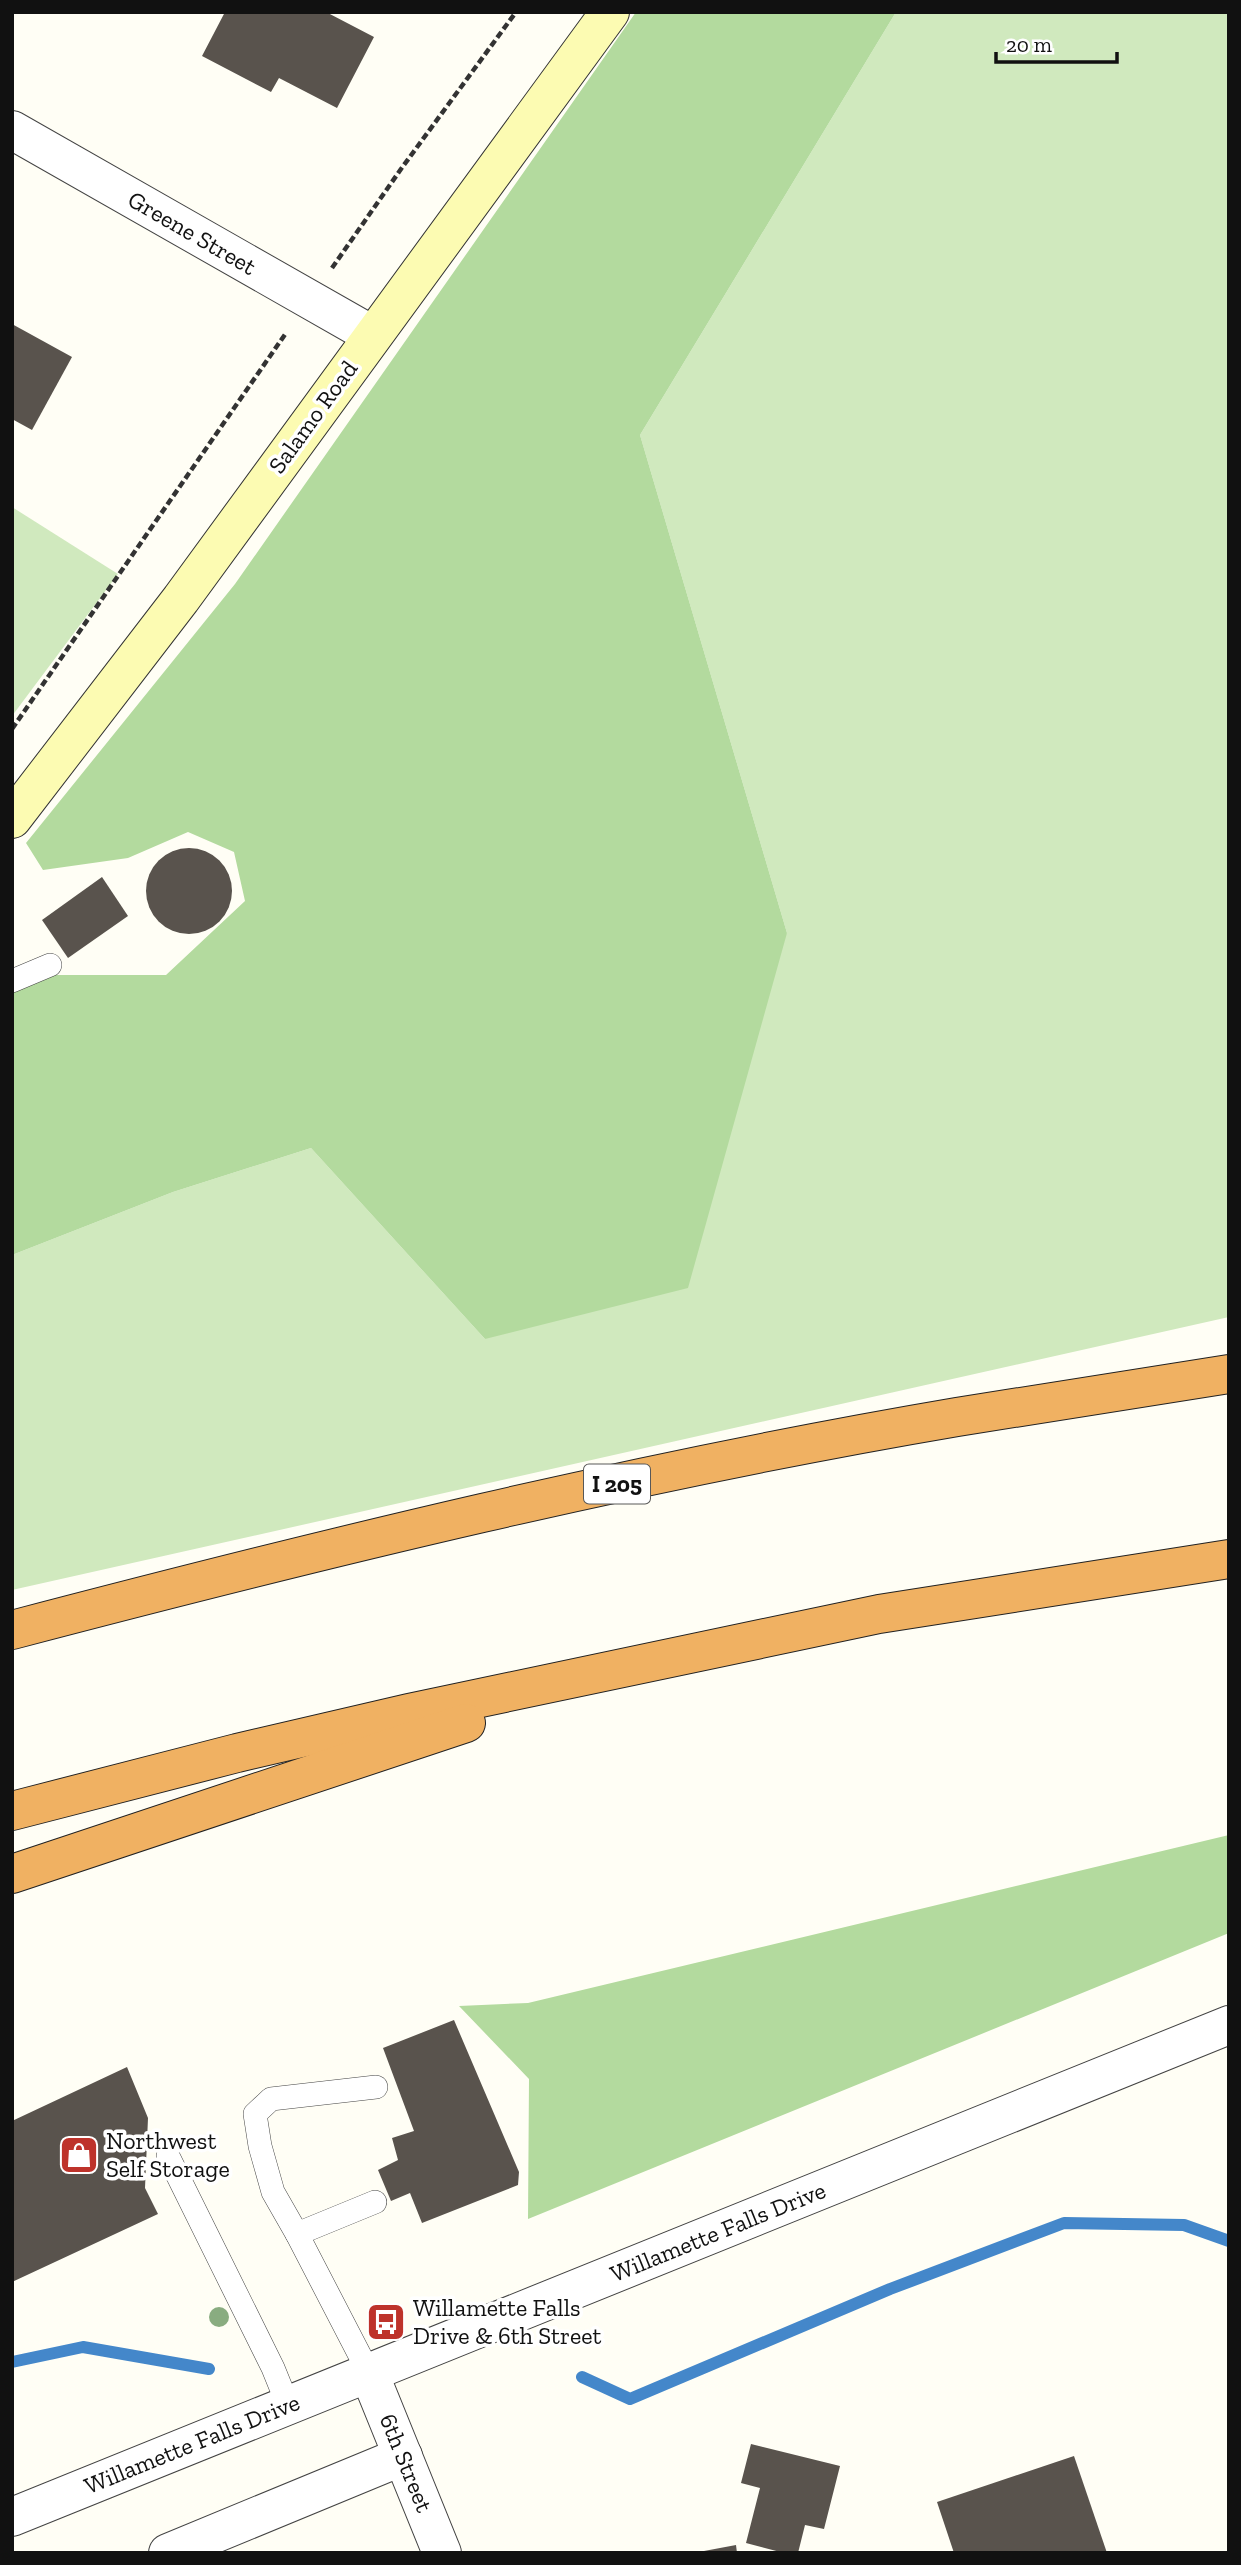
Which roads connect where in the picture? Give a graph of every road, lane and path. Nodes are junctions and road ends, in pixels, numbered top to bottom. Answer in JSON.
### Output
{"nodes":[{"id":1,"x":516,"y":12,"type":"edge"},
{"id":2,"x":610,"y":12,"type":"edge"},
{"id":3,"x":12,"y":130,"type":"edge"},
{"id":4,"x":342,"y":253,"type":"dead end"},
{"id":5,"x":372,"y":335,"type":"junction"},
{"id":6,"x":279,"y":342,"type":"dead end"},
{"id":7,"x":12,"y":729,"type":"edge"},
{"id":8,"x":12,"y":819,"type":"edge"},
{"id":9,"x":50,"y":965,"type":"dead end"},
{"id":10,"x":12,"y":981,"type":"edge"},
{"id":11,"x":1229,"y":1374,"type":"edge"},
{"id":12,"x":1229,"y":1559,"type":"edge"},
{"id":13,"x":12,"y":1630,"type":"edge"},
{"id":14,"x":634,"y":1667,"type":"junction"},
{"id":15,"x":12,"y":1811,"type":"edge"},
{"id":16,"x":12,"y":1874,"type":"edge"},
{"id":17,"x":1229,"y":2025,"type":"edge"},
{"id":18,"x":376,"y":2087,"type":"dead end"},
{"id":19,"x":168,"y":2156,"type":"dead end"},
{"id":20,"x":375,"y":2202,"type":"dead end"},
{"id":21,"x":298,"y":2234,"type":"junction"},
{"id":22,"x":369,"y":2373,"type":"junction"},
{"id":23,"x":289,"y":2405,"type":"junction"},
{"id":24,"x":403,"y":2456,"type":"junction"},
{"id":25,"x":12,"y":2517,"type":"edge"},
{"id":26,"x":168,"y":2553,"type":"edge"},
{"id":27,"x":442,"y":2553,"type":"edge"}],
"edges":[{"from":1,"to":4,"type":"path"},
{"from":2,"to":5,"type":"main road","name":"Salamo Road"},
{"from":3,"to":5,"type":"street","name":"Greene Street"},
{"from":5,"to":8,"type":"main road","name":"Salamo Road"},
{"from":6,"to":7,"type":"path"},
{"from":9,"to":10,"type":"lane"},
{"from":11,"to":13,"type":"highway","number":"I 205"},
{"from":12,"to":14,"type":"highway"},
{"from":14,"to":15,"type":"highway"},
{"from":14,"to":16,"type":"highway"},
{"from":17,"to":22,"type":"street","name":"Willamette Falls Drive"},
{"from":18,"to":21,"type":"lane"},
{"from":19,"to":23,"type":"lane"},
{"from":20,"to":21,"type":"lane"},
{"from":21,"to":22,"type":"lane"},
{"from":22,"to":23,"type":"street","name":"Willamette Falls Drive"},
{"from":22,"to":24,"type":"street","name":"6th Street"},
{"from":23,"to":25,"type":"street","name":"Willamette Falls Drive"},
{"from":24,"to":26,"type":"street"},
{"from":24,"to":27,"type":"street","name":"6th Street"}]}
